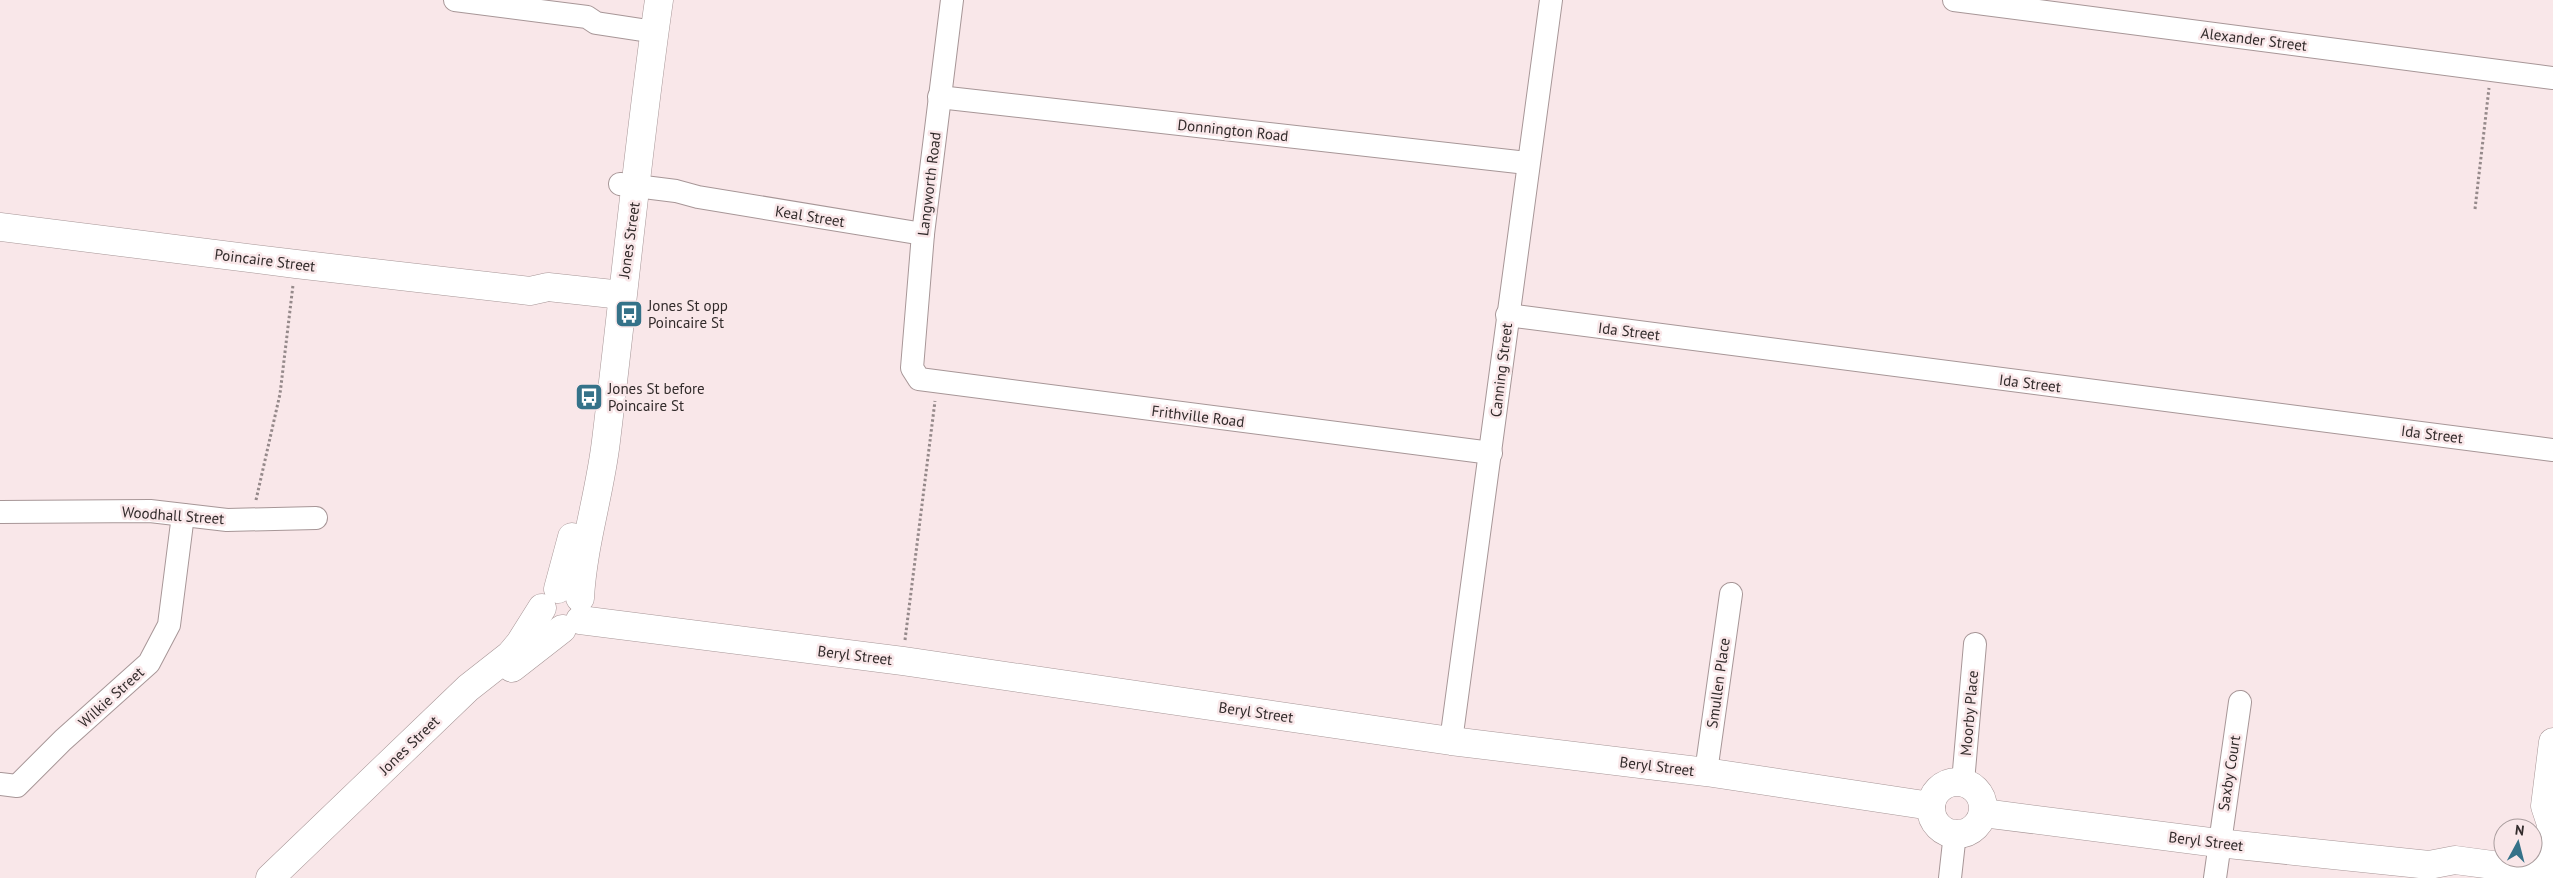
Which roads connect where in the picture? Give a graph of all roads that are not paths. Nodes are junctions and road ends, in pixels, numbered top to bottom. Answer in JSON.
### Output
{"nodes":[{"id":1,"x":455,"y":0,"type":"edge"},
{"id":2,"x":952,"y":0,"type":"edge"},
{"id":3,"x":1551,"y":0,"type":"edge"},
{"id":4,"x":1954,"y":0,"type":"edge"},
{"id":5,"x":649,"y":17,"type":"edge"},
{"id":6,"x":2553,"y":78,"type":"edge"},
{"id":7,"x":939,"y":97,"type":"junction"},
{"id":8,"x":1528,"y":163,"type":"junction"},
{"id":9,"x":627,"y":193,"type":"junction"},
{"id":10,"x":0,"y":227,"type":"edge"},
{"id":11,"x":922,"y":234,"type":"junction"},
{"id":12,"x":614,"y":301,"type":"junction"},
{"id":13,"x":1507,"y":315,"type":"junction"},
{"id":14,"x":912,"y":368,"type":"joint"},
{"id":15,"x":2553,"y":450,"type":"edge"},
{"id":16,"x":1490,"y":453,"type":"junction"},
{"id":17,"x":0,"y":512,"type":"edge"},
{"id":18,"x":183,"y":515,"type":"junction"},
{"id":19,"x":316,"y":518,"type":"dead end"},
{"id":20,"x":1731,"y":594,"type":"dead end"},
{"id":21,"x":564,"y":609,"type":"junction"},
{"id":22,"x":1975,"y":644,"type":"dead end"},
{"id":23,"x":2240,"y":702,"type":"dead end"},
{"id":24,"x":1451,"y":741,"type":"junction"},
{"id":25,"x":2553,"y":742,"type":"edge"},
{"id":26,"x":1706,"y":772,"type":"junction"},
{"id":27,"x":1963,"y":782,"type":"junction"},
{"id":28,"x":0,"y":784,"type":"edge"},
{"id":29,"x":1931,"y":806,"type":"junction"},
{"id":30,"x":1983,"y":813,"type":"junction"},
{"id":31,"x":2538,"y":817,"type":"edge"},
{"id":32,"x":1955,"y":834,"type":"junction"},
{"id":33,"x":2218,"y":843,"type":"junction"},
{"id":34,"x":2429,"y":865,"type":"junction"},
{"id":35,"x":2537,"y":871,"type":"edge"},
{"id":36,"x":270,"y":878,"type":"edge"},
{"id":37,"x":291,"y":878,"type":"edge"},
{"id":38,"x":1950,"y":878,"type":"edge"},
{"id":39,"x":2215,"y":878,"type":"edge"},
{"id":40,"x":2453,"y":878,"type":"edge"}],
"edges":[{"from":1,"to":5,"type":"street"},
{"from":2,"to":7,"type":"street","name":"Langworth Road"},
{"from":3,"to":8,"type":"street","name":"Canning Street"},
{"from":4,"to":6,"type":"street","name":"Alexander Street"},
{"from":5,"to":9,"type":"street","name":"Jones Street"},
{"from":7,"to":8,"type":"street","name":"Donnington Road"},
{"from":7,"to":11,"type":"street","name":"Langworth Road"},
{"from":8,"to":13,"type":"street","name":"Canning Street"},
{"from":9,"to":11,"type":"street","name":"Keal Street"},
{"from":9,"to":12,"type":"street","name":"Jones Street"},
{"from":10,"to":12,"type":"street","name":"Poincaire Street"},
{"from":11,"to":14,"type":"street","name":"Langworth Road"},
{"from":12,"to":21,"type":"street","name":"Jones Street"},
{"from":13,"to":15,"type":"street","name":"Ida Street"},
{"from":13,"to":16,"type":"street","name":"Canning Street"},
{"from":14,"to":16,"type":"street","name":"Frithville Road"},
{"from":16,"to":24,"type":"street","name":"Canning Street"},
{"from":17,"to":18,"type":"street","name":"Woodhall Street"},
{"from":18,"to":19,"type":"street","name":"Woodhall Street"},
{"from":18,"to":28,"type":"street","name":"Wilkie Street"},
{"from":20,"to":26,"type":"street","name":"Smullen Place"},
{"from":21,"to":24,"type":"street","name":"Beryl Street"},
{"from":21,"to":36,"type":"street","name":"Jones Street"},
{"from":21,"to":37,"type":"street","name":"Jones Street"},
{"from":22,"to":27,"type":"street","name":"Moorby Place"},
{"from":23,"to":33,"type":"street","name":"Saxby Court"},
{"from":24,"to":26,"type":"street","name":"Beryl Street"},
{"from":25,"to":31,"type":"street"},
{"from":26,"to":29,"type":"street","name":"Beryl Street"},
{"from":27,"to":29,"type":"street"},
{"from":27,"to":30,"type":"street"},
{"from":29,"to":32,"type":"street"},
{"from":30,"to":32,"type":"street"},
{"from":30,"to":33,"type":"street","name":"Beryl Street"},
{"from":31,"to":35,"type":"street"},
{"from":32,"to":38,"type":"street"},
{"from":33,"to":34,"type":"street","name":"Beryl Street"},
{"from":33,"to":39,"type":"street","name":"Saxby Court"},
{"from":34,"to":35,"type":"street","name":"Beryl Street"},
{"from":34,"to":40,"type":"street","name":"Beryl Street"}]}
